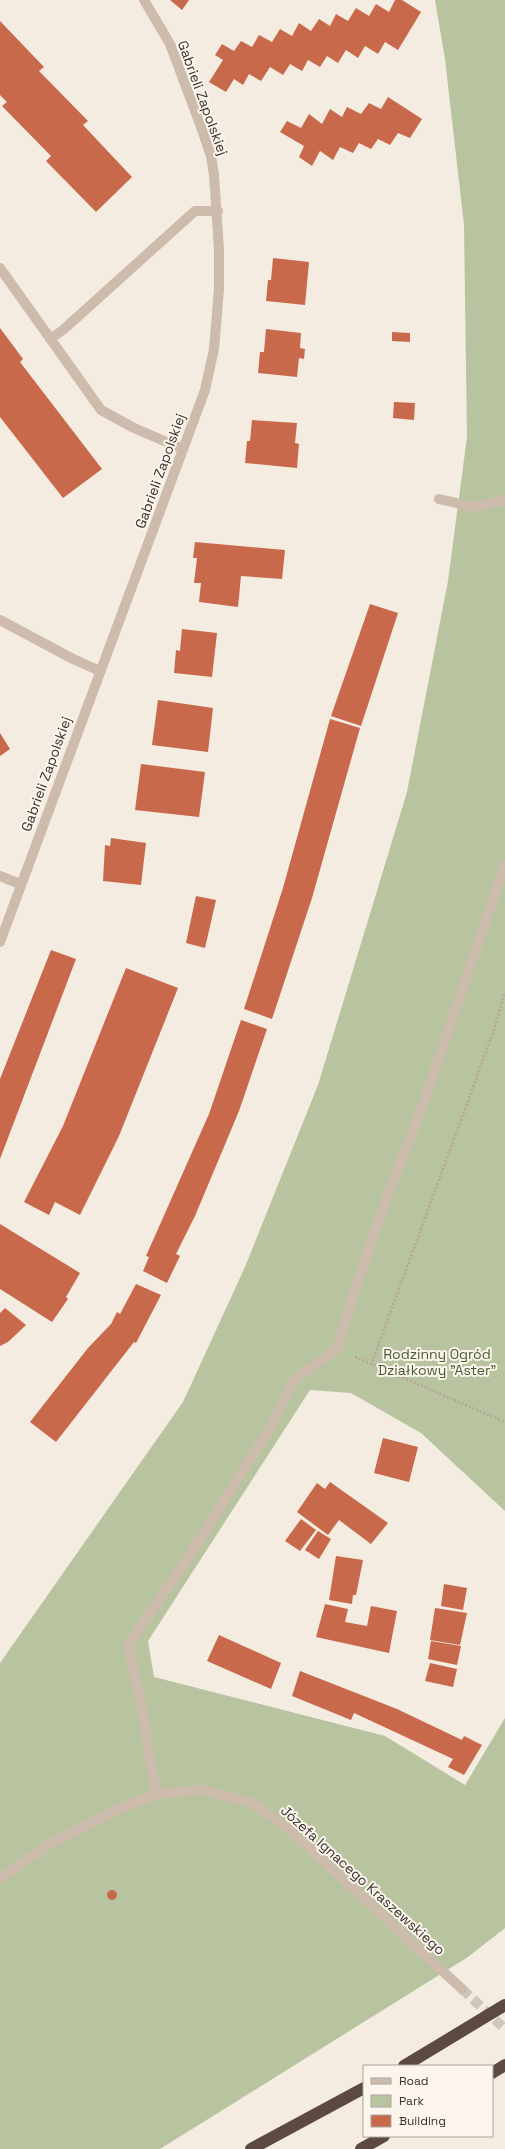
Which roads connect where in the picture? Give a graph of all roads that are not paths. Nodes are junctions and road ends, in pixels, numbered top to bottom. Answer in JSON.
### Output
{"nodes":[{"id":1,"x":144,"y":0,"type":"edge"},
{"id":2,"x":218,"y":211,"type":"junction"},
{"id":3,"x":0,"y":268,"type":"edge"},
{"id":4,"x":50,"y":339,"type":"junction"},
{"id":5,"x":183,"y":449,"type":"junction"},
{"id":6,"x":439,"y":499,"type":"dead end"},
{"id":7,"x":505,"y":500,"type":"edge"},
{"id":8,"x":0,"y":620,"type":"edge"},
{"id":9,"x":100,"y":671,"type":"junction"},
{"id":10,"x":505,"y":864,"type":"edge"},
{"id":11,"x":0,"y":876,"type":"edge"},
{"id":12,"x":20,"y":884,"type":"junction"},
{"id":13,"x":0,"y":942,"type":"edge"},
{"id":14,"x":156,"y":1794,"type":"junction"},
{"id":15,"x":0,"y":1878,"type":"edge"},
{"id":16,"x":462,"y":1989,"type":"tunnel mouth"},
{"id":17,"x":505,"y":2005,"type":"edge"},
{"id":18,"x":406,"y":2065,"type":"edge"},
{"id":19,"x":505,"y":2065,"type":"edge"},
{"id":20,"x":493,"y":2072,"type":"edge"},
{"id":21,"x":363,"y":2089,"type":"edge"},
{"id":22,"x":382,"y":2137,"type":"edge"},
{"id":23,"x":251,"y":2149,"type":"edge"},
{"id":24,"x":361,"y":2149,"type":"edge"}],
"edges":[{"from":1,"to":2,"type":"street","name":"Gabrieli Zapolskiej"},
{"from":2,"to":4,"type":"street"},
{"from":2,"to":5,"type":"street","name":"Gabrieli Zapolskiej"},
{"from":3,"to":4,"type":"street"},
{"from":4,"to":5,"type":"street"},
{"from":5,"to":9,"type":"street","name":"Gabrieli Zapolskiej"},
{"from":6,"to":7,"type":"street"},
{"from":8,"to":9,"type":"street"},
{"from":9,"to":12,"type":"street","name":"Gabrieli Zapolskiej"},
{"from":10,"to":14,"type":"street"},
{"from":11,"to":12,"type":"street"},
{"from":12,"to":13,"type":"street","name":"Gabrieli Zapolskiej"},
{"from":14,"to":15,"type":"street","name":"Józefa Ignacego Kraszewskiego"},
{"from":14,"to":16,"type":"street","name":"Józefa Ignacego Kraszewskiego"},
{"from":17,"to":18,"type":"highway"},
{"from":19,"to":20,"type":"highway"},
{"from":21,"to":23,"type":"highway"},
{"from":22,"to":24,"type":"highway"}]}
